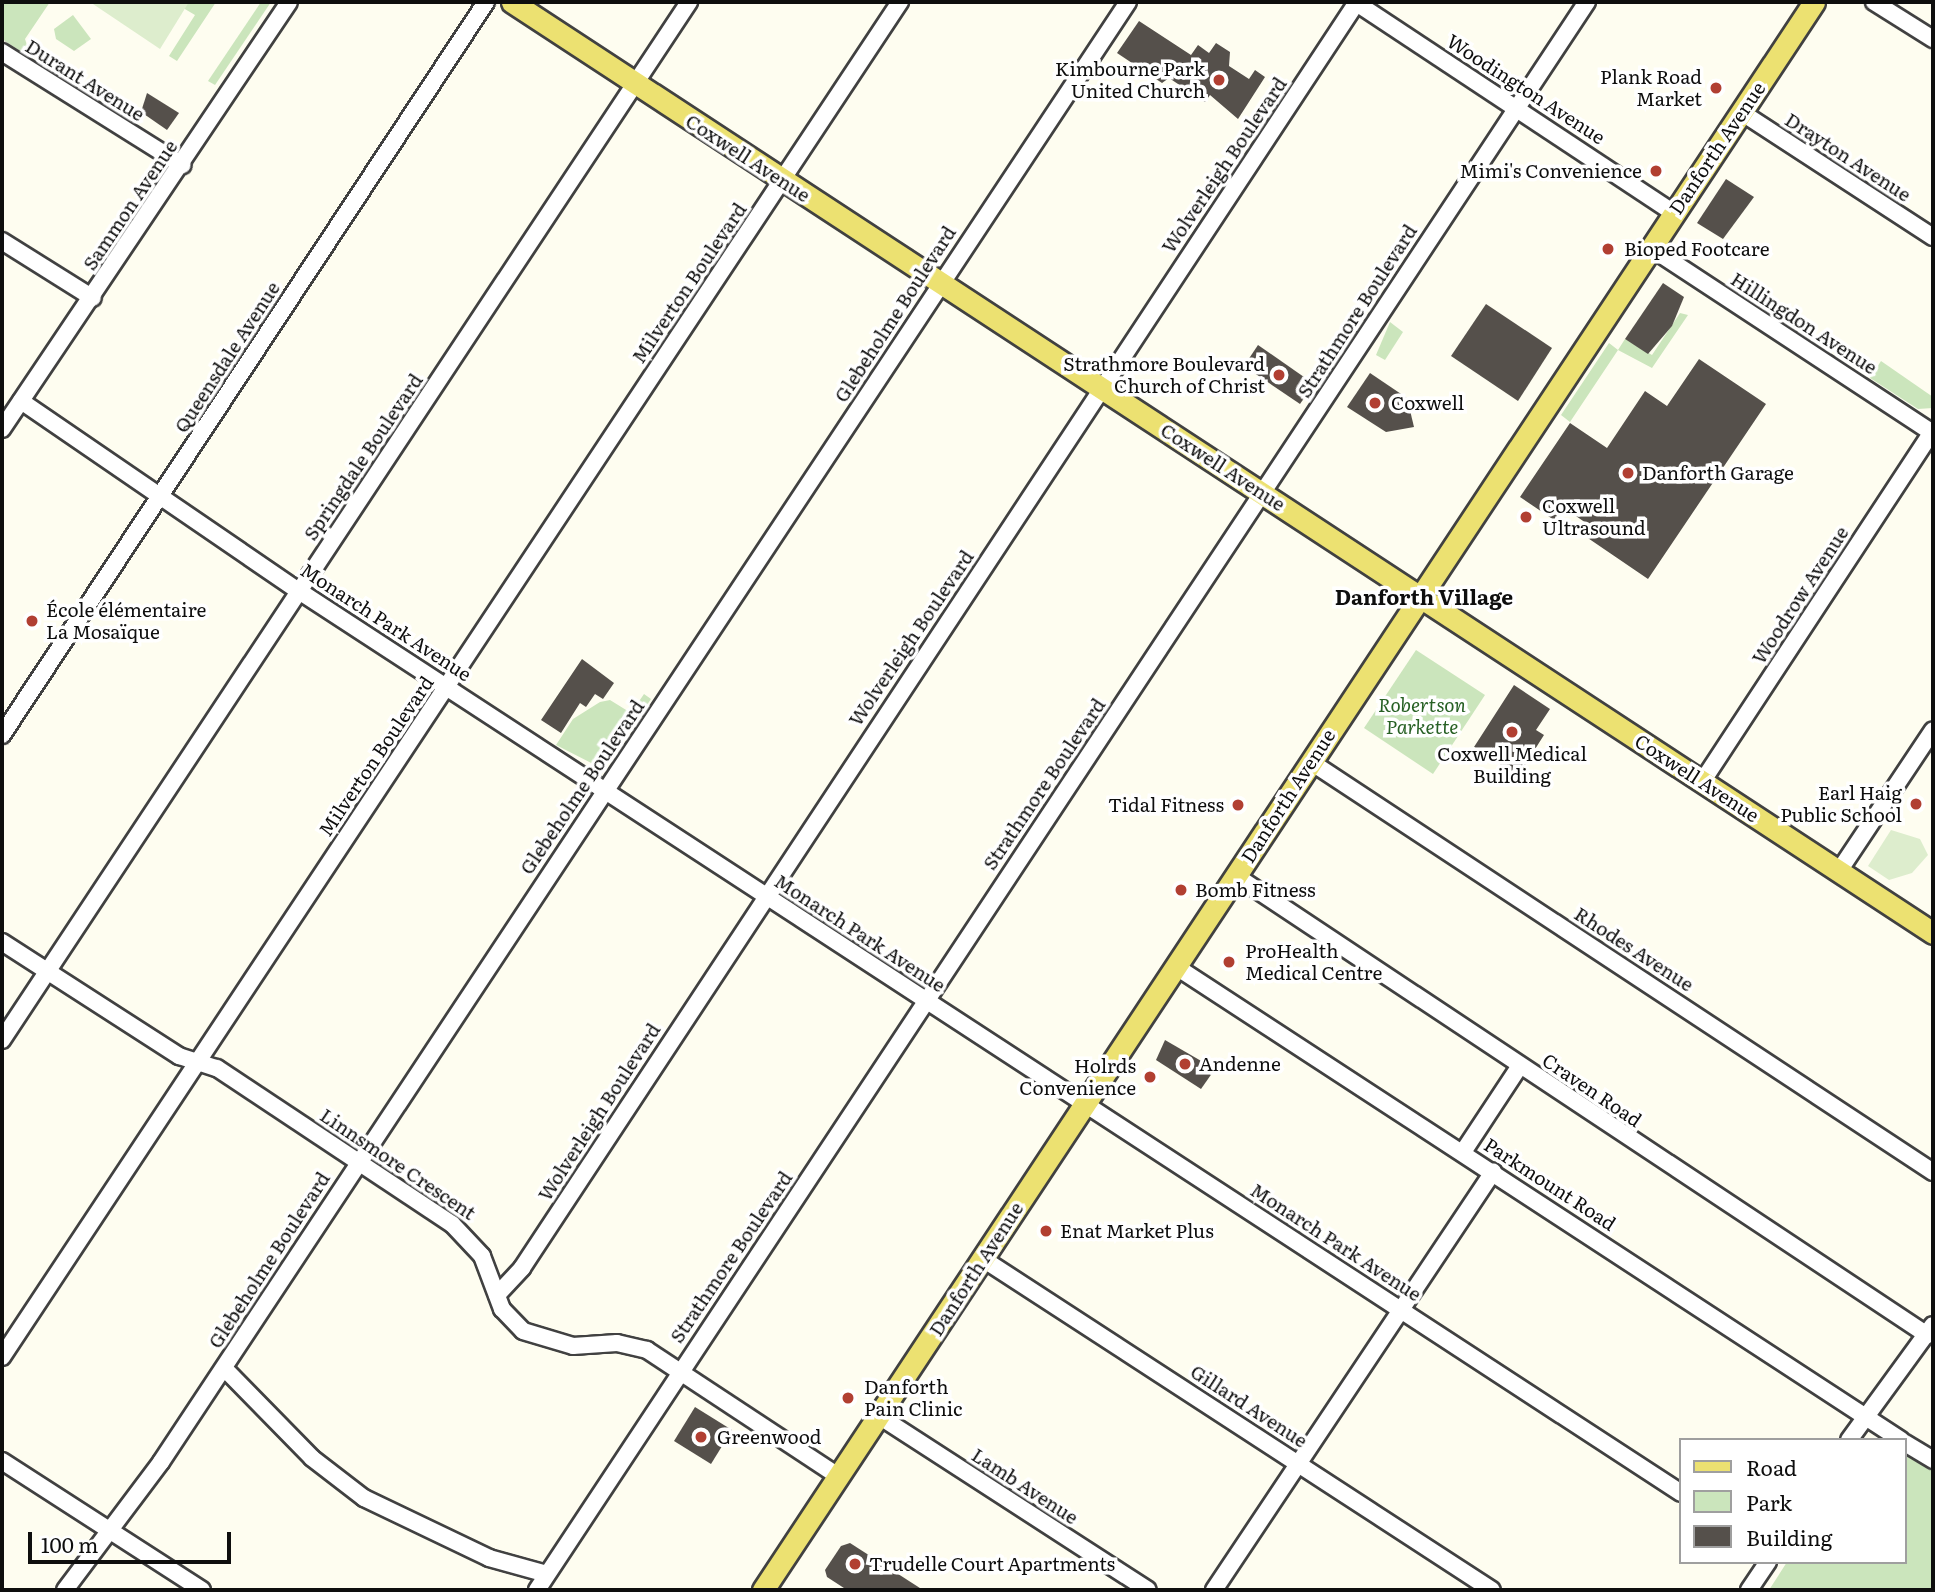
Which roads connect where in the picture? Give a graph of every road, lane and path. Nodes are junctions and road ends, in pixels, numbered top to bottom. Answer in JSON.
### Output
{"nodes":[{"id":1,"x":289,"y":2,"type":"edge"},
{"id":2,"x":486,"y":2,"type":"edge"},
{"id":3,"x":512,"y":2,"type":"edge"},
{"id":4,"x":690,"y":2,"type":"edge"},
{"id":5,"x":900,"y":2,"type":"edge"},
{"id":6,"x":1128,"y":2,"type":"edge"},
{"id":7,"x":1356,"y":2,"type":"edge"},
{"id":8,"x":1587,"y":2,"type":"edge"},
{"id":9,"x":1814,"y":2,"type":"edge"},
{"id":10,"x":1874,"y":2,"type":"edge"},
{"id":11,"x":1933,"y":39,"type":"edge"},
{"id":12,"x":2,"y":52,"type":"edge"},
{"id":13,"x":635,"y":84,"type":"junction"},
{"id":14,"x":1517,"y":107,"type":"junction"},
{"id":15,"x":1741,"y":112,"type":"junction"},
{"id":16,"x":182,"y":165,"type":"junction"},
{"id":17,"x":782,"y":180,"type":"junction"},
{"id":18,"x":1674,"y":213,"type":"junction"},
{"id":19,"x":1933,"y":237,"type":"edge"},
{"id":20,"x":2,"y":241,"type":"edge"},
{"id":21,"x":1651,"y":248,"type":"junction"},
{"id":22,"x":941,"y":283,"type":"junction"},
{"id":23,"x":93,"y":298,"type":"junction"},
{"id":24,"x":1102,"y":388,"type":"junction"},
{"id":25,"x":21,"y":401,"type":"junction"},
{"id":26,"x":2,"y":428,"type":"edge"},
{"id":27,"x":1933,"y":432,"type":"edge"},
{"id":28,"x":1263,"y":493,"type":"junction"},
{"id":29,"x":160,"y":495,"type":"junction"},
{"id":30,"x":299,"y":591,"type":"junction"},
{"id":31,"x":1421,"y":596,"type":"junction"},
{"id":32,"x":447,"y":687,"type":"junction"},
{"id":33,"x":1933,"y":730,"type":"edge"},
{"id":34,"x":2,"y":735,"type":"edge"},
{"id":35,"x":1311,"y":762,"type":"junction"},
{"id":36,"x":1702,"y":782,"type":"junction"},
{"id":37,"x":605,"y":791,"type":"junction"},
{"id":38,"x":1839,"y":871,"type":"junction"},
{"id":39,"x":1236,"y":876,"type":"junction"},
{"id":40,"x":765,"y":895,"type":"junction"},
{"id":41,"x":1933,"y":933,"type":"edge"},
{"id":42,"x":2,"y":942,"type":"edge"},
{"id":43,"x":1175,"y":966,"type":"junction"},
{"id":44,"x":47,"y":971,"type":"junction"},
{"id":45,"x":925,"y":1002,"type":"junction"},
{"id":46,"x":2,"y":1040,"type":"edge"},
{"id":47,"x":197,"y":1063,"type":"junction"},
{"id":48,"x":1519,"y":1067,"type":"junction"},
{"id":49,"x":1085,"y":1104,"type":"junction"},
{"id":50,"x":1464,"y":1152,"type":"junction"},
{"id":51,"x":357,"y":1162,"type":"junction"},
{"id":52,"x":1493,"y":1172,"type":"junction"},
{"id":53,"x":1933,"y":1172,"type":"edge"},
{"id":54,"x":983,"y":1259,"type":"junction"},
{"id":55,"x":497,"y":1296,"type":"junction"},
{"id":56,"x":1402,"y":1310,"type":"junction"},
{"id":57,"x":1930,"y":1330,"type":"edge"},
{"id":58,"x":2,"y":1357,"type":"edge"},
{"id":59,"x":224,"y":1368,"type":"junction"},
{"id":60,"x":680,"y":1372,"type":"junction"},
{"id":61,"x":879,"y":1416,"type":"junction"},
{"id":62,"x":1868,"y":1419,"type":"junction"},
{"id":63,"x":1851,"y":1438,"type":"edge"},
{"id":64,"x":1898,"y":1438,"type":"edge"},
{"id":65,"x":1907,"y":1444,"type":"edge"},
{"id":66,"x":1933,"y":1460,"type":"edge"},
{"id":67,"x":2,"y":1461,"type":"edge"},
{"id":68,"x":1300,"y":1465,"type":"junction"},
{"id":69,"x":838,"y":1476,"type":"junction"},
{"id":70,"x":1680,"y":1492,"type":"edge"},
{"id":71,"x":112,"y":1532,"type":"junction"},
{"id":72,"x":1767,"y":1564,"type":"edge"},
{"id":73,"x":547,"y":1574,"type":"junction"},
{"id":74,"x":65,"y":1590,"type":"edge"},
{"id":75,"x":202,"y":1590,"type":"edge"},
{"id":76,"x":537,"y":1590,"type":"edge"},
{"id":77,"x":762,"y":1590,"type":"edge"},
{"id":78,"x":1148,"y":1590,"type":"edge"},
{"id":79,"x":1214,"y":1590,"type":"edge"},
{"id":80,"x":1492,"y":1590,"type":"edge"},
{"id":81,"x":1749,"y":1590,"type":"edge"}],
"edges":[{"from":1,"to":16,"type":"street","name":"Sammon Avenue"},
{"from":2,"to":29,"type":"street","name":"Queensdale Avenue"},
{"from":3,"to":13,"type":"main road","name":"Coxwell Avenue"},
{"from":4,"to":13,"type":"street","name":"Springdale Boulevard"},
{"from":5,"to":17,"type":"street","name":"Milverton Boulevard"},
{"from":6,"to":22,"type":"street","name":"Glebeholme Boulevard"},
{"from":7,"to":14,"type":"street","name":"Woodington Avenue"},
{"from":7,"to":24,"type":"street","name":"Wolverleigh Boulevard"},
{"from":8,"to":14,"type":"street","name":"Strathmore Boulevard"},
{"from":9,"to":15,"type":"main road","name":"Danforth Avenue"},
{"from":10,"to":11,"type":"street"},
{"from":12,"to":16,"type":"street","name":"Durant Avenue"},
{"from":13,"to":17,"type":"main road","name":"Coxwell Avenue"},
{"from":13,"to":30,"type":"street","name":"Springdale Boulevard"},
{"from":14,"to":18,"type":"street","name":"Woodington Avenue"},
{"from":14,"to":28,"type":"street","name":"Strathmore Boulevard"},
{"from":15,"to":18,"type":"main road","name":"Danforth Avenue"},
{"from":15,"to":19,"type":"street","name":"Drayton Avenue"},
{"from":16,"to":23,"type":"street","name":"Sammon Avenue"},
{"from":17,"to":22,"type":"main road","name":"Coxwell Avenue"},
{"from":17,"to":32,"type":"street","name":"Milverton Boulevard"},
{"from":18,"to":21,"type":"main road","name":"Danforth Avenue"},
{"from":20,"to":23,"type":"street"},
{"from":21,"to":27,"type":"street","name":"Hillingdon Avenue"},
{"from":21,"to":31,"type":"main road","name":"Danforth Avenue"},
{"from":22,"to":24,"type":"main road","name":"Coxwell Avenue"},
{"from":22,"to":37,"type":"street","name":"Glebeholme Boulevard"},
{"from":23,"to":25,"type":"street","name":"Sammon Avenue"},
{"from":24,"to":28,"type":"main road","name":"Coxwell Avenue"},
{"from":24,"to":40,"type":"street","name":"Wolverleigh Boulevard"},
{"from":25,"to":26,"type":"street","name":"Sammon Avenue"},
{"from":25,"to":29,"type":"street","name":"Monarch Park Avenue"},
{"from":27,"to":36,"type":"street","name":"Woodrow Avenue"},
{"from":28,"to":31,"type":"main road","name":"Coxwell Avenue"},
{"from":28,"to":45,"type":"street","name":"Strathmore Boulevard"},
{"from":29,"to":30,"type":"street","name":"Monarch Park Avenue"},
{"from":29,"to":34,"type":"street","name":"Queensdale Avenue"},
{"from":30,"to":32,"type":"street","name":"Monarch Park Avenue"},
{"from":30,"to":44,"type":"street","name":"Springdale Boulevard"},
{"from":31,"to":35,"type":"main road","name":"Danforth Avenue"},
{"from":31,"to":36,"type":"main road","name":"Coxwell Avenue"},
{"from":32,"to":37,"type":"street","name":"Monarch Park Avenue"},
{"from":32,"to":47,"type":"street","name":"Milverton Boulevard"},
{"from":33,"to":38,"type":"street"},
{"from":35,"to":39,"type":"main road","name":"Danforth Avenue"},
{"from":35,"to":53,"type":"street","name":"Rhodes Avenue"},
{"from":36,"to":38,"type":"main road","name":"Coxwell Avenue"},
{"from":37,"to":40,"type":"street","name":"Monarch Park Avenue"},
{"from":37,"to":51,"type":"street","name":"Glebeholme Boulevard"},
{"from":38,"to":41,"type":"main road","name":"Coxwell Avenue"},
{"from":39,"to":43,"type":"main road","name":"Danforth Avenue"},
{"from":39,"to":48,"type":"street","name":"Craven Road"},
{"from":40,"to":45,"type":"street","name":"Monarch Park Avenue"},
{"from":40,"to":55,"type":"street","name":"Wolverleigh Boulevard"},
{"from":42,"to":44,"type":"street","name":"Linnsmore Crescent"},
{"from":43,"to":49,"type":"main road","name":"Danforth Avenue"},
{"from":43,"to":50,"type":"street","name":"Parkmount Road"},
{"from":44,"to":46,"type":"street","name":"Springdale Boulevard"},
{"from":44,"to":47,"type":"street","name":"Linnsmore Crescent"},
{"from":45,"to":49,"type":"street","name":"Monarch Park Avenue"},
{"from":45,"to":60,"type":"street","name":"Strathmore Boulevard"},
{"from":47,"to":51,"type":"street","name":"Linnsmore Crescent"},
{"from":47,"to":58,"type":"street","name":"Milverton Boulevard"},
{"from":48,"to":50,"type":"street"},
{"from":48,"to":57,"type":"street","name":"Craven Road"},
{"from":49,"to":54,"type":"main road","name":"Danforth Avenue"},
{"from":49,"to":56,"type":"street","name":"Monarch Park Avenue"},
{"from":50,"to":52,"type":"street","name":"Parkmount Road"},
{"from":51,"to":55,"type":"street","name":"Linnsmore Crescent"},
{"from":51,"to":59,"type":"street","name":"Glebeholme Boulevard"},
{"from":52,"to":56,"type":"street"},
{"from":52,"to":62,"type":"street","name":"Parkmount Road"},
{"from":54,"to":61,"type":"main road","name":"Danforth Avenue"},
{"from":54,"to":68,"type":"street","name":"Gillard Avenue"},
{"from":55,"to":60,"type":"street","name":"Linnsmore Crescent"},
{"from":56,"to":68,"type":"street"},
{"from":56,"to":70,"type":"street","name":"Monarch Park Avenue"},
{"from":57,"to":62,"type":"street"},
{"from":59,"to":71,"type":"street","name":"Glebeholme Boulevard"},
{"from":59,"to":73,"type":"street"},
{"from":60,"to":69,"type":"street","name":"Linnsmore Crescent"},
{"from":60,"to":73,"type":"street","name":"Strathmore Boulevard"},
{"from":61,"to":69,"type":"main road","name":"Danforth Avenue"},
{"from":61,"to":78,"type":"street","name":"Lamb Avenue"},
{"from":62,"to":63,"type":"street"},
{"from":62,"to":64,"type":"street","name":"Parkmount Road"},
{"from":65,"to":66,"type":"street"},
{"from":67,"to":71,"type":"street"},
{"from":68,"to":79,"type":"street"},
{"from":68,"to":80,"type":"street","name":"Gillard Avenue"},
{"from":69,"to":77,"type":"main road","name":"Danforth Avenue"},
{"from":71,"to":74,"type":"street","name":"Glebeholme Boulevard"},
{"from":71,"to":75,"type":"street"},
{"from":72,"to":81,"type":"street"},
{"from":73,"to":76,"type":"street","name":"Strathmore Boulevard"}]}
